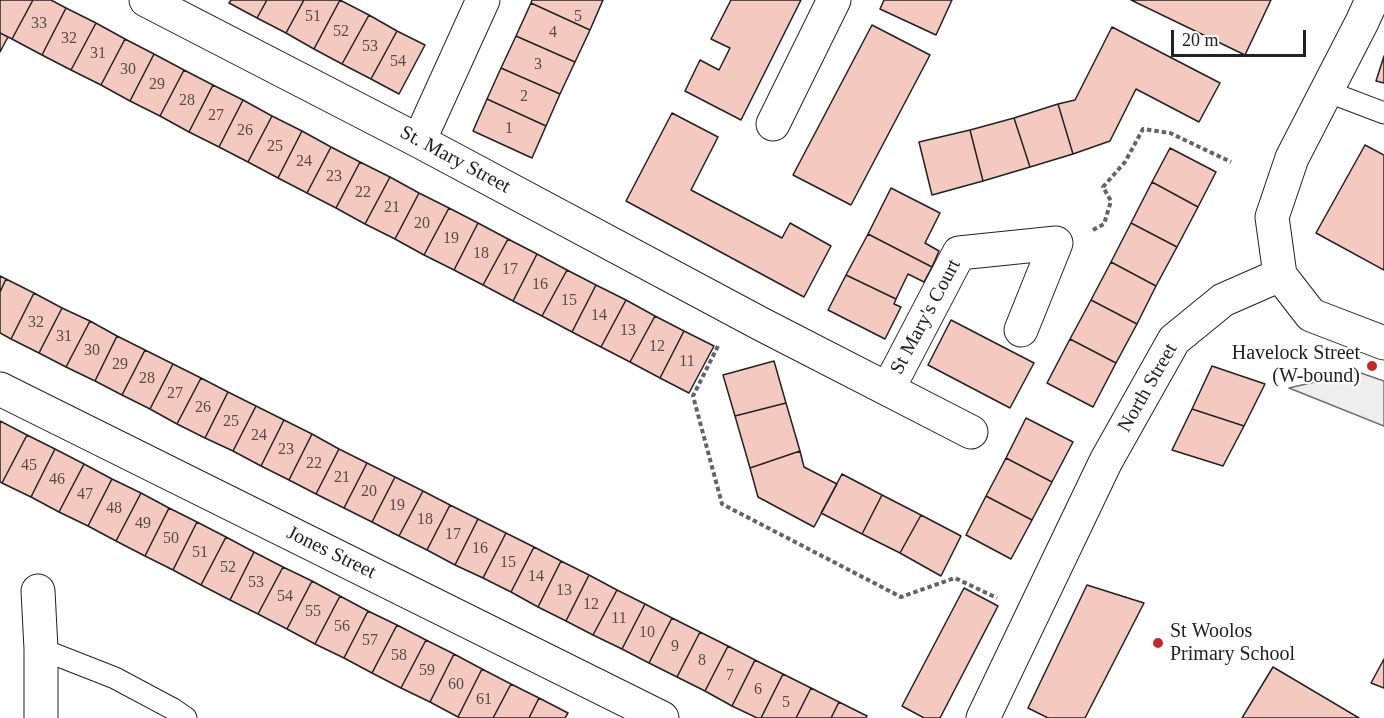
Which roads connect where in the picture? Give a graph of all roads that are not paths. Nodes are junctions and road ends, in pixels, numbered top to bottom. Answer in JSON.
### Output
{"nodes":[{"id":1,"x":146,"y":0,"type":"edge"},
{"id":2,"x":483,"y":0,"type":"edge"},
{"id":3,"x":834,"y":0,"type":"edge"},
{"id":4,"x":1372,"y":0,"type":"edge"},
{"id":5,"x":1326,"y":91,"type":"junction"},
{"id":6,"x":1384,"y":114,"type":"edge"},
{"id":7,"x":773,"y":124,"type":"dead end"},
{"id":8,"x":419,"y":141,"type":"junction"},
{"id":9,"x":1280,"y":275,"type":"junction"},
{"id":10,"x":749,"y":317,"type":"joint"},
{"id":11,"x":1020,"y":330,"type":"dead end"},
{"id":12,"x":1384,"y":343,"type":"edge"},
{"id":13,"x":0,"y":389,"type":"edge"},
{"id":14,"x":888,"y":389,"type":"junction"},
{"id":15,"x":971,"y":432,"type":"dead end"},
{"id":16,"x":38,"y":591,"type":"dead end"},
{"id":17,"x":41,"y":649,"type":"junction"},
{"id":18,"x":41,"y":718,"type":"edge"},
{"id":19,"x":186,"y":718,"type":"edge"},
{"id":20,"x":662,"y":718,"type":"edge"},
{"id":21,"x":982,"y":718,"type":"edge"}],
"edges":[{"from":1,"to":8,"type":"street","name":"St. Mary Street"},
{"from":2,"to":8,"type":"street"},
{"from":3,"to":7,"type":"street"},
{"from":4,"to":5,"type":"street"},
{"from":5,"to":6,"type":"lane"},
{"from":5,"to":9,"type":"street"},
{"from":8,"to":10,"type":"street","name":"St. Mary Street"},
{"from":9,"to":12,"type":"street"},
{"from":9,"to":21,"type":"street","name":"North Street"},
{"from":10,"to":14,"type":"street","name":"St Mary's Court"},
{"from":11,"to":14,"type":"street","name":"St Mary's Court"},
{"from":13,"to":20,"type":"street","name":"Jones Street"},
{"from":14,"to":15,"type":"street","name":"St Mary's Court"},
{"from":16,"to":17,"type":"street"},
{"from":17,"to":18,"type":"street"},
{"from":17,"to":19,"type":"lane"}]}
